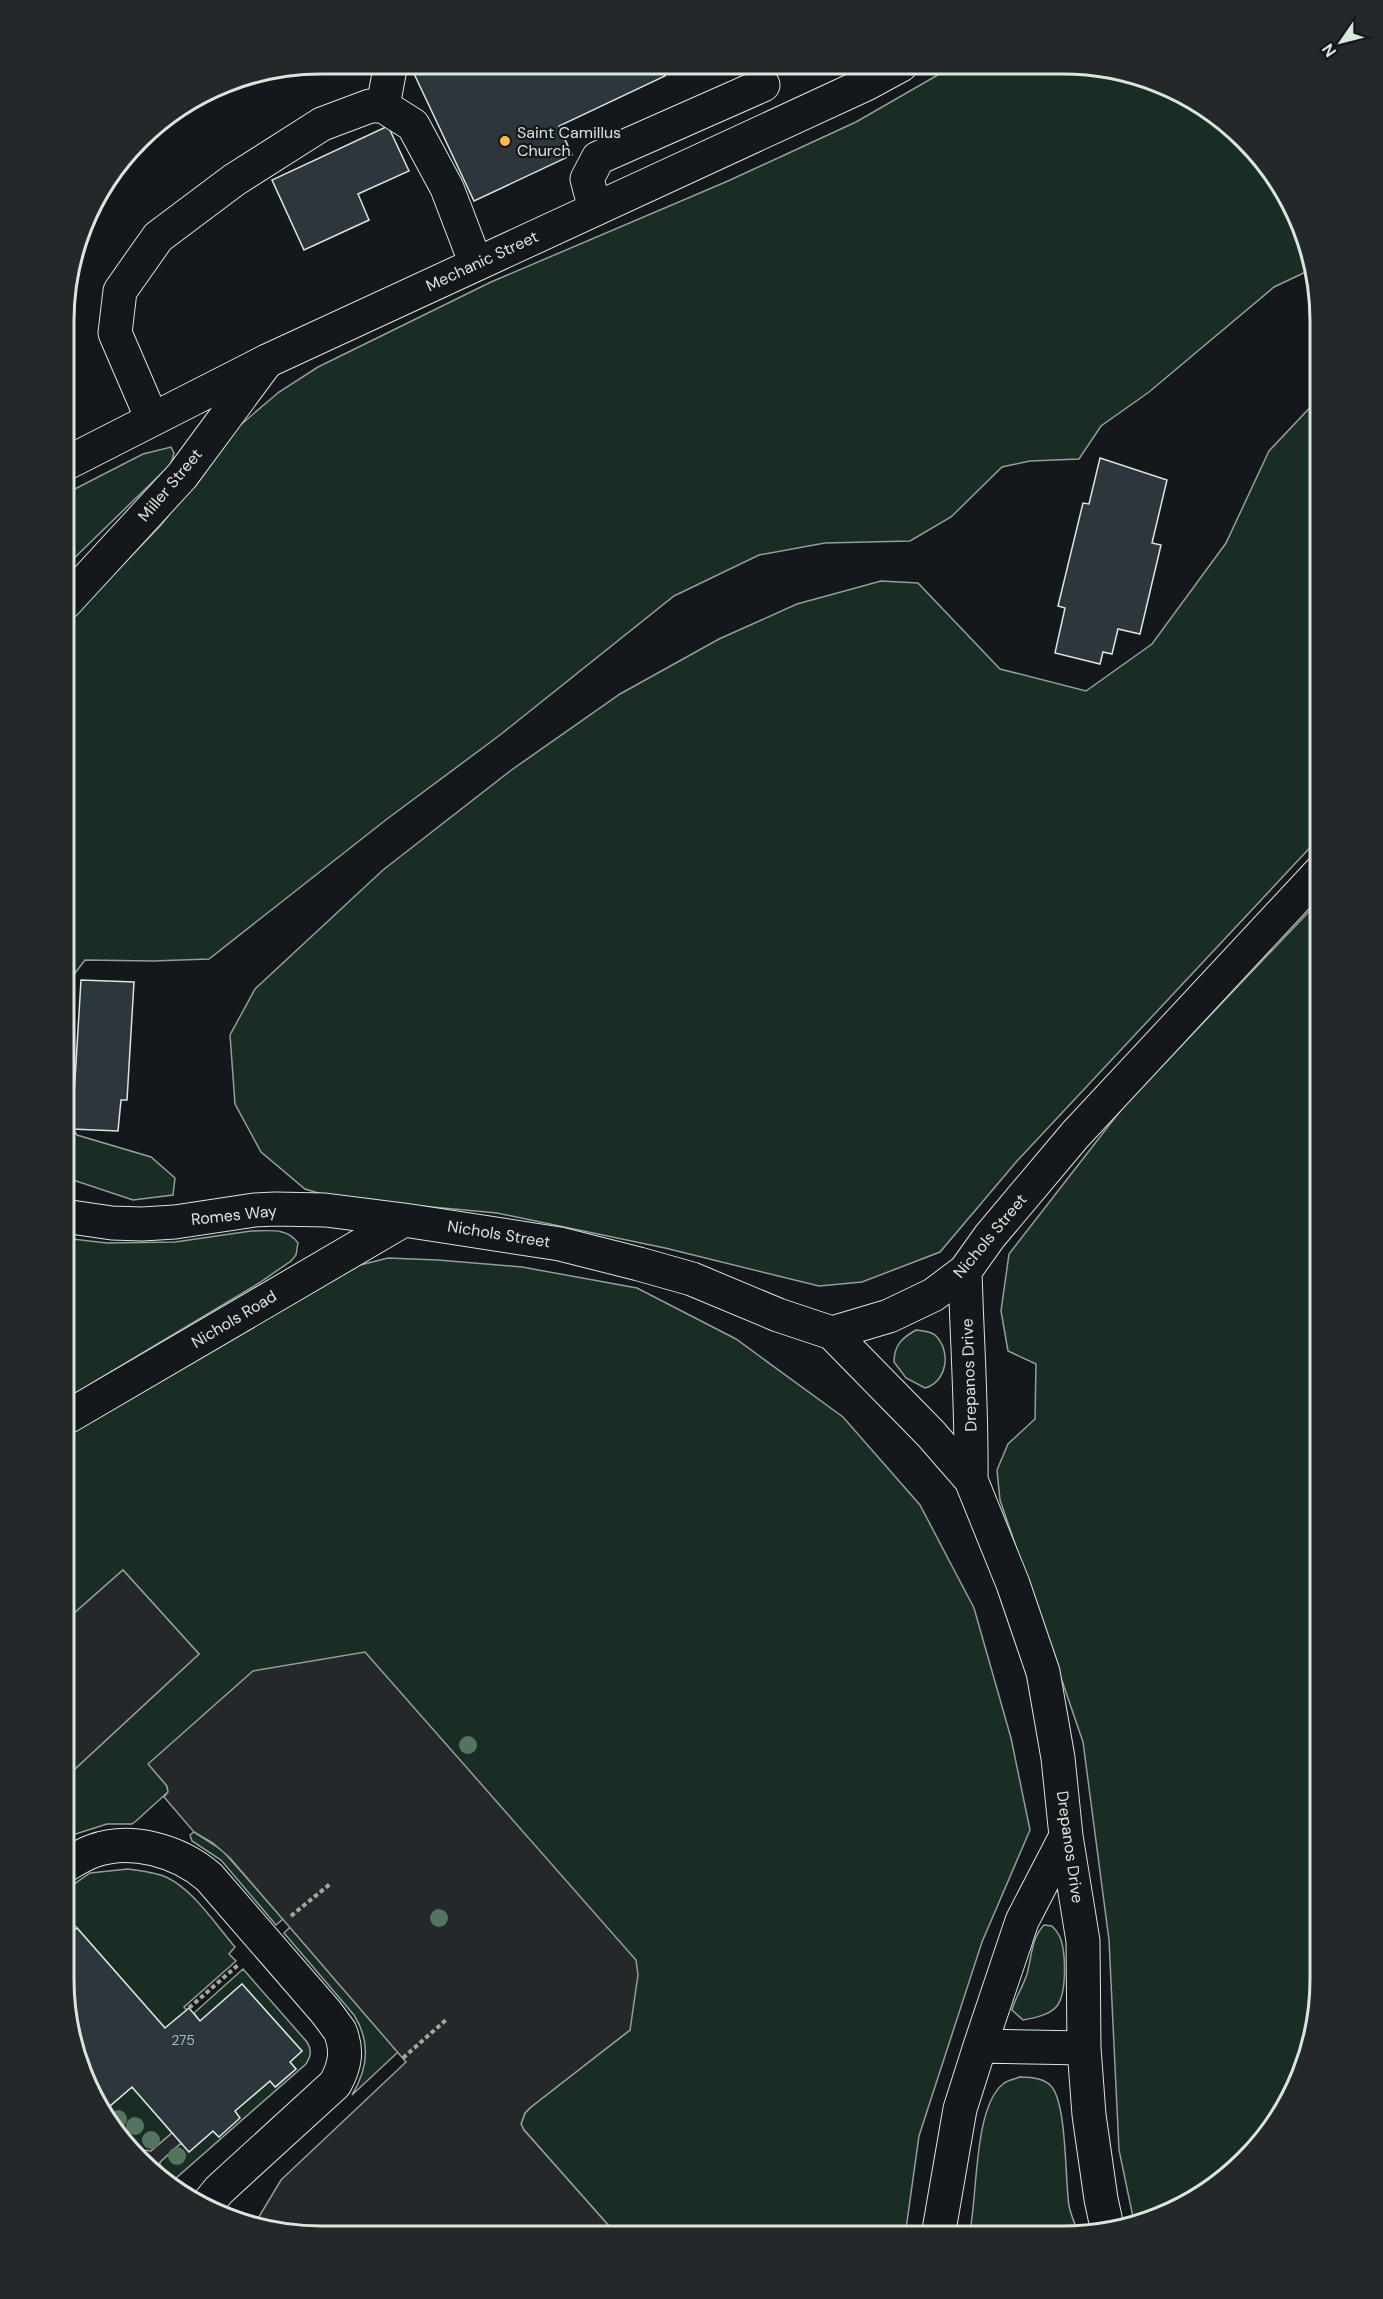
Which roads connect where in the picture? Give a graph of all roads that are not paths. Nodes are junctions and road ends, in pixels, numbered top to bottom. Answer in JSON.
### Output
{"nodes":[{"id":1,"x":389,"y":74,"type":"edge"},
{"id":2,"x":759,"y":74,"type":"edge"},
{"id":3,"x":884,"y":74,"type":"edge"},
{"id":4,"x":383,"y":106,"type":"junction"},
{"id":5,"x":778,"y":124,"type":"junction"},
{"id":6,"x":595,"y":209,"type":"junction"},
{"id":7,"x":476,"y":264,"type":"junction"},
{"id":8,"x":267,"y":361,"type":"junction"},
{"id":9,"x":152,"y":419,"type":"junction"},
{"id":10,"x":74,"y":459,"type":"edge"},
{"id":11,"x":74,"y":593,"type":"edge"},
{"id":12,"x":1310,"y":883,"type":"edge"},
{"id":13,"x":74,"y":1217,"type":"edge"},
{"id":14,"x":404,"y":1220,"type":"junction"},
{"id":15,"x":965,"y":1271,"type":"junction"},
{"id":16,"x":832,"y":1333,"type":"junction"},
{"id":17,"x":74,"y":1413,"type":"edge"},
{"id":18,"x":971,"y":1480,"type":"junction"},
{"id":19,"x":1066,"y":1836,"type":"junction"},
{"id":20,"x":74,"y":1861,"type":"edge"},
{"id":21,"x":980,"y":2046,"type":"junction"},
{"id":22,"x":1084,"y":2048,"type":"junction"},
{"id":23,"x":211,"y":2200,"type":"edge"},
{"id":24,"x":1106,"y":2222,"type":"edge"},
{"id":25,"x":940,"y":2226,"type":"edge"}],
"edges":[{"from":1,"to":4,"type":"street"},
{"from":2,"to":5,"type":"street"},
{"from":2,"to":6,"type":"street"},
{"from":3,"to":5,"type":"street","name":"Mechanic Street"},
{"from":4,"to":7,"type":"street"},
{"from":4,"to":9,"type":"street"},
{"from":5,"to":6,"type":"street","name":"Mechanic Street"},
{"from":6,"to":7,"type":"street","name":"Mechanic Street"},
{"from":7,"to":8,"type":"street","name":"Mechanic Street"},
{"from":8,"to":9,"type":"street","name":"Mechanic Street"},
{"from":8,"to":11,"type":"street","name":"Miller Street"},
{"from":9,"to":10,"type":"street","name":"Mechanic Street"},
{"from":12,"to":15,"type":"street","name":"Nichols Street"},
{"from":13,"to":14,"type":"street","name":"Romes Way"},
{"from":14,"to":16,"type":"street","name":"Nichols Street"},
{"from":14,"to":17,"type":"street","name":"Nichols Road"},
{"from":15,"to":16,"type":"street","name":"Nichols Street"},
{"from":15,"to":18,"type":"street","name":"Drepanos Drive"},
{"from":16,"to":18,"type":"street","name":"Drepanos Drive"},
{"from":18,"to":19,"type":"street","name":"Drepanos Drive"},
{"from":19,"to":21,"type":"street"},
{"from":19,"to":22,"type":"street","name":"Drepanos Drive"},
{"from":20,"to":23,"type":"street"},
{"from":21,"to":22,"type":"street"},
{"from":21,"to":25,"type":"street"},
{"from":22,"to":24,"type":"street","name":"Drepanos Drive"}]}
